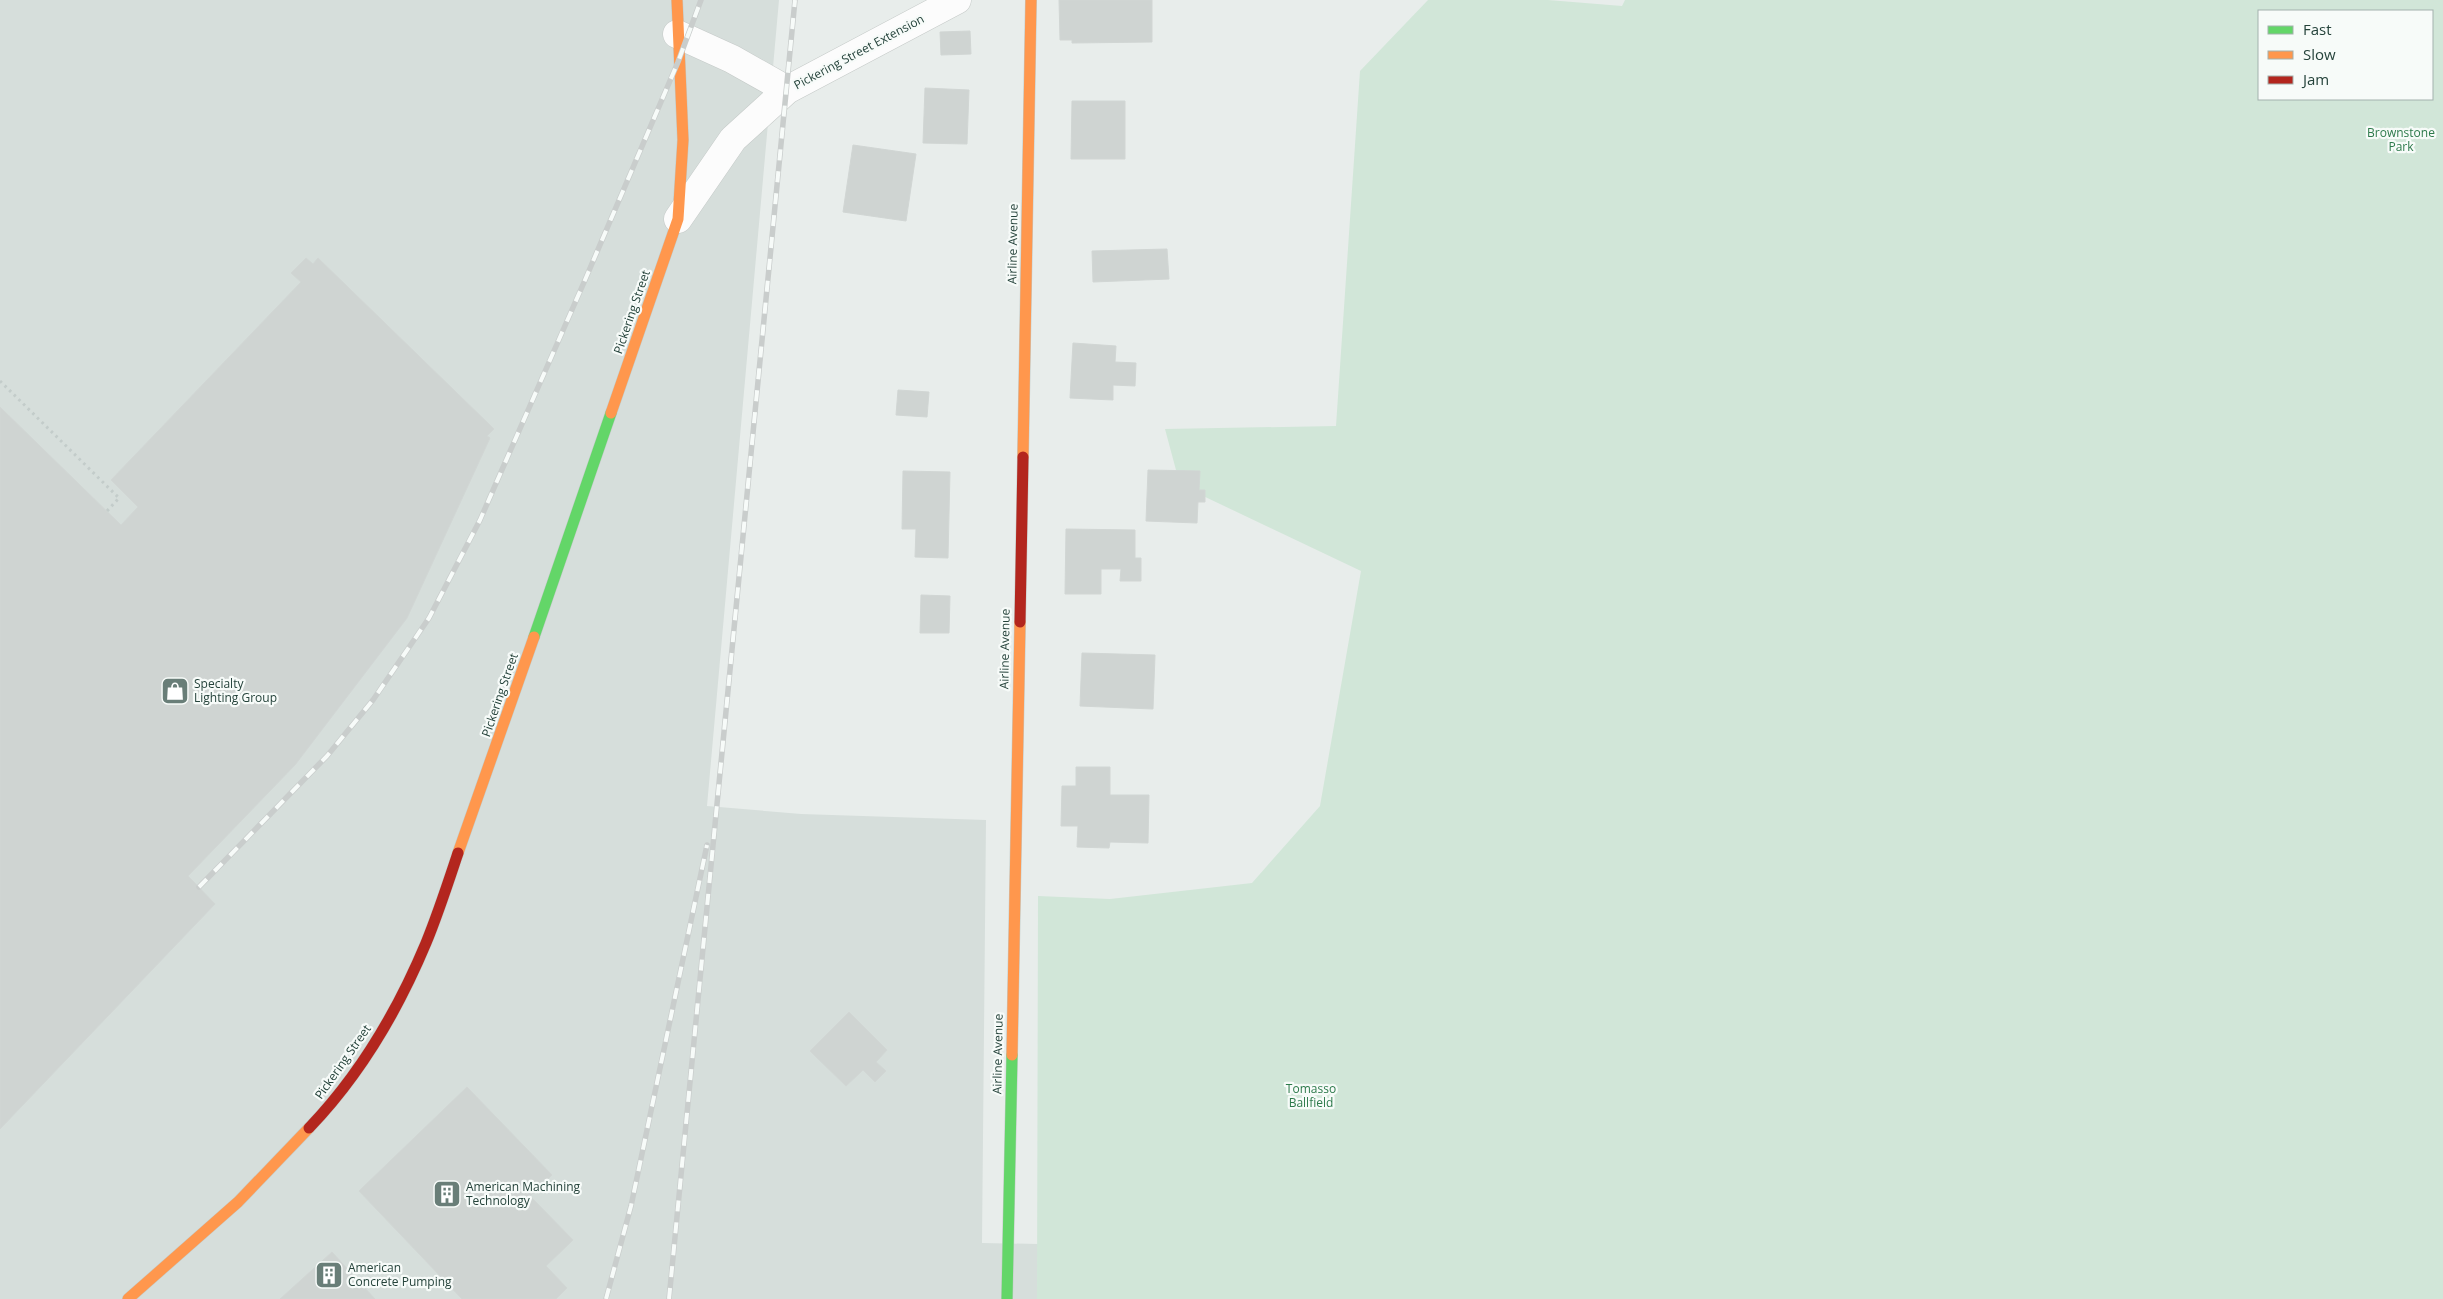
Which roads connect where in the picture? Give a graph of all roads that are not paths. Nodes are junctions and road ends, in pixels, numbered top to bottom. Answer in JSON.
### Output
{"nodes":[{"id":1,"x":676,"y":0,"type":"edge"},
{"id":2,"x":957,"y":0,"type":"edge"},
{"id":3,"x":1031,"y":0,"type":"edge"},
{"id":4,"x":677,"y":34,"type":"junction"},
{"id":5,"x":787,"y":90,"type":"junction"},
{"id":6,"x":678,"y":219,"type":"junction"},
{"id":7,"x":128,"y":1299,"type":"edge"},
{"id":8,"x":1007,"y":1299,"type":"edge"}],
"edges":[{"from":1,"to":4,"type":"street","name":"Pickering Street"},
{"from":2,"to":5,"type":"street","name":"Pickering Street Extension"},
{"from":3,"to":8,"type":"street","name":"Airline Avenue"},
{"from":4,"to":5,"type":"street","name":"Pickering Street Extension"},
{"from":4,"to":6,"type":"street","name":"Pickering Street"},
{"from":5,"to":6,"type":"street","name":"Pickering Street Extension"},
{"from":6,"to":7,"type":"street","name":"Pickering Street"}]}
